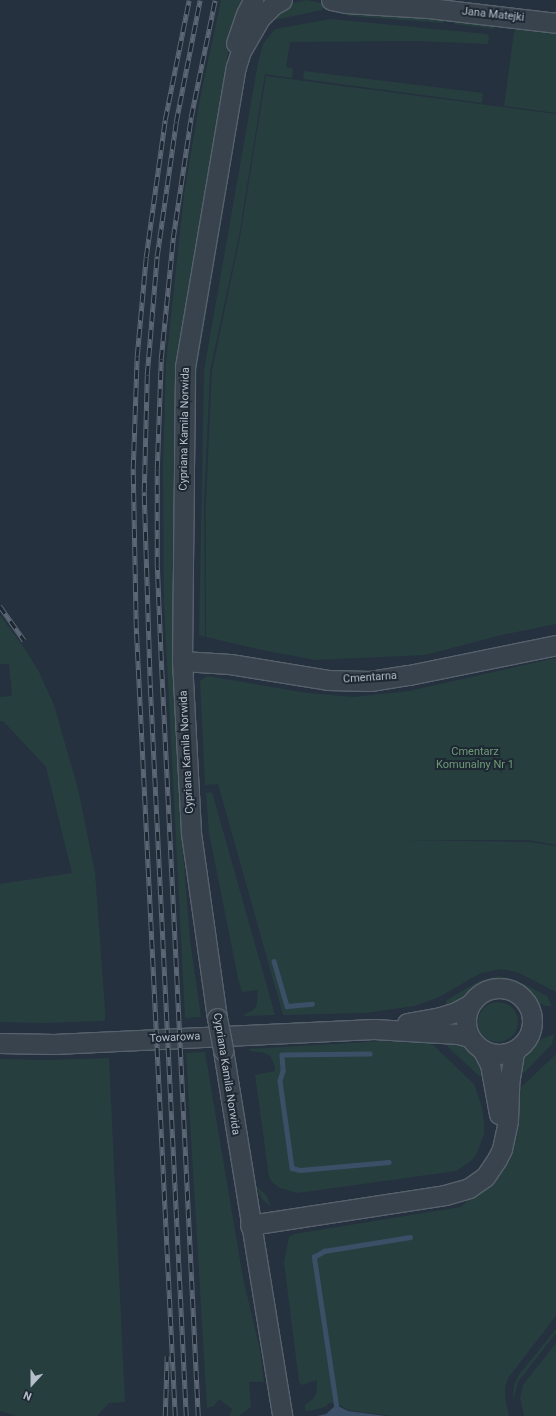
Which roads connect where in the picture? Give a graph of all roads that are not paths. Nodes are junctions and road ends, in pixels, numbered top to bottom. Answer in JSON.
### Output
{"nodes":[{"id":1,"x":253,"y":0,"type":"edge"},
{"id":2,"x":282,"y":0,"type":"edge"},
{"id":3,"x":331,"y":0,"type":"edge"},
{"id":4,"x":391,"y":0,"type":"edge"},
{"id":5,"x":489,"y":7,"type":"edge"},
{"id":6,"x":430,"y":8,"type":"junction"},
{"id":7,"x":556,"y":22,"type":"edge"},
{"id":8,"x":232,"y":86,"type":"junction"},
{"id":9,"x":556,"y":645,"type":"edge"},
{"id":10,"x":182,"y":661,"type":"junction"},
{"id":11,"x":469,"y":1005,"type":"junction"},
{"id":12,"x":374,"y":1029,"type":"junction"},
{"id":13,"x":469,"y":1037,"type":"junction"},
{"id":14,"x":0,"y":1043,"type":"edge"},
{"id":15,"x":483,"y":1051,"type":"junction"},
{"id":16,"x":514,"y":1052,"type":"junction"},
{"id":17,"x":502,"y":1149,"type":"junction"},
{"id":18,"x":250,"y":1225,"type":"junction"},
{"id":19,"x":282,"y":1416,"type":"edge"}],
"edges":[{"from":1,"to":8,"type":"street","name":"Cypriana Kamila Norwida"},
{"from":2,"to":8,"type":"street","name":"Cypriana Kamila Norwida"},
{"from":3,"to":6,"type":"street","name":"Jana Matejki"},
{"from":4,"to":6,"type":"street","name":"Jana Matejki"},
{"from":5,"to":6,"type":"street","name":"Jana Matejki"},
{"from":5,"to":7,"type":"street","name":"Jana Matejki"},
{"from":8,"to":10,"type":"street","name":"Cypriana Kamila Norwida"},
{"from":9,"to":10,"type":"street","name":"Cmentarna"},
{"from":10,"to":18,"type":"street","name":"Cypriana Kamila Norwida","bridge":true},
{"from":11,"to":12,"type":"street","name":"Towarowa"},
{"from":11,"to":13,"type":"street"},
{"from":11,"to":16,"type":"street"},
{"from":12,"to":13,"type":"street","name":"Towarowa"},
{"from":12,"to":14,"type":"street","name":"Towarowa"},
{"from":13,"to":15,"type":"street"},
{"from":15,"to":16,"type":"street"},
{"from":15,"to":17,"type":"street"},
{"from":16,"to":17,"type":"street"},
{"from":17,"to":18,"type":"street"},
{"from":18,"to":19,"type":"street","name":"Cypriana Kamila Norwida"}]}
